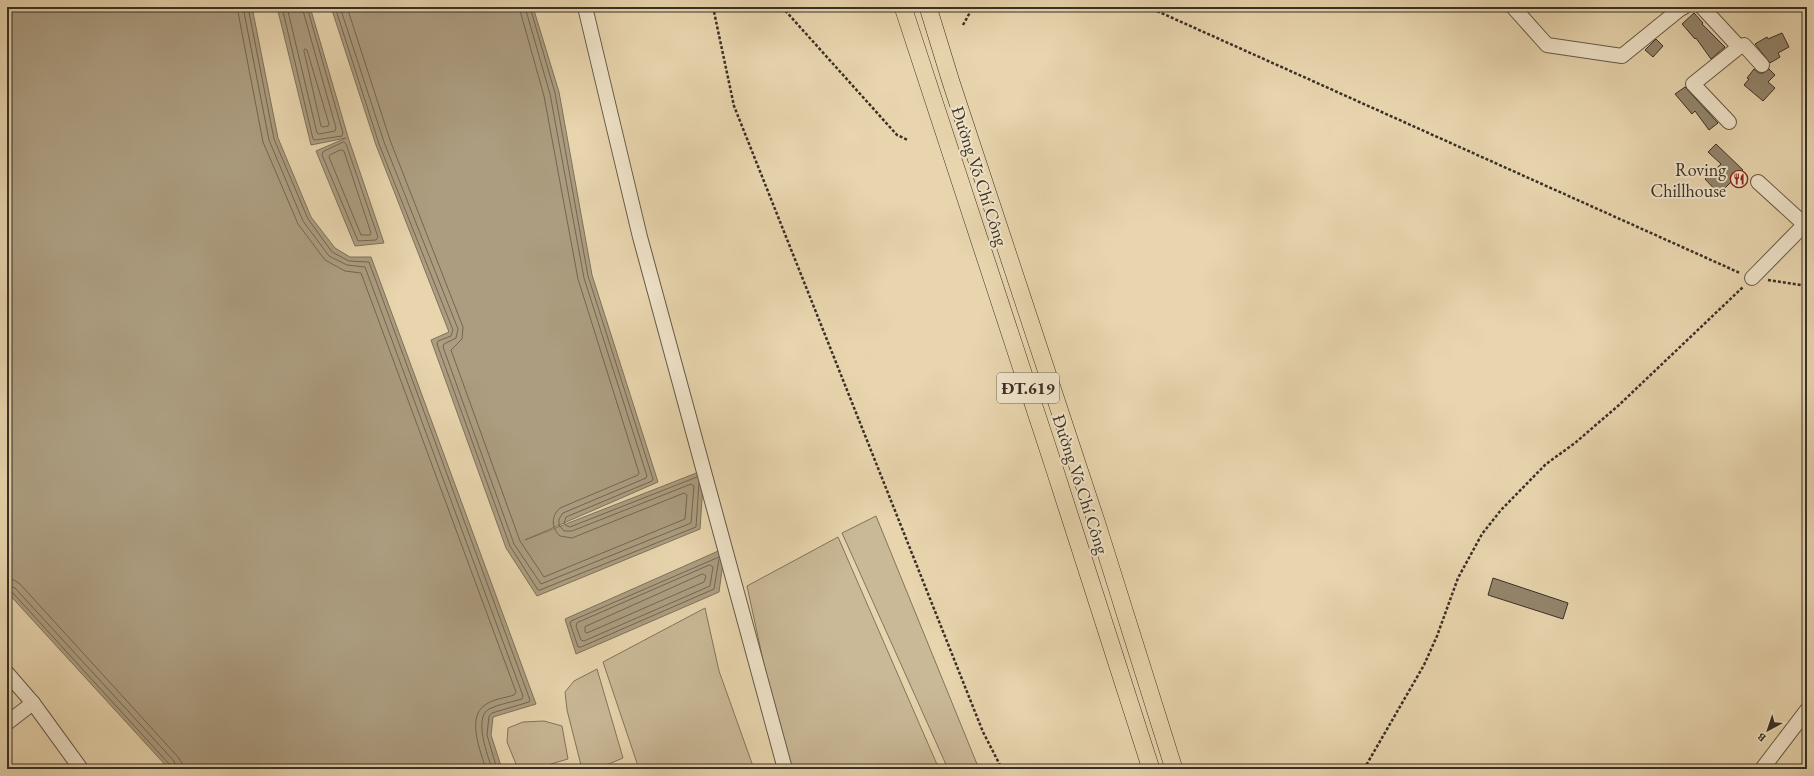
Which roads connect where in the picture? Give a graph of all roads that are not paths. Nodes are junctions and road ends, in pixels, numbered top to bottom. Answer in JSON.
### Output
{"nodes":[{"id":1,"x":585,"y":7,"type":"edge"},
{"id":2,"x":904,"y":7,"type":"edge"},
{"id":3,"x":928,"y":7,"type":"edge"},
{"id":4,"x":1513,"y":7,"type":"edge"},
{"id":5,"x":1684,"y":7,"type":"edge"},
{"id":6,"x":1702,"y":7,"type":"edge"},
{"id":7,"x":1739,"y":47,"type":"junction"},
{"id":8,"x":1762,"y":65,"type":"dead end"},
{"id":9,"x":1729,"y":122,"type":"dead end"},
{"id":10,"x":1758,"y":182,"type":"dead end"},
{"id":11,"x":1806,"y":223,"type":"edge"},
{"id":12,"x":1752,"y":278,"type":"road end"},
{"id":13,"x":7,"y":673,"type":"edge"},
{"id":14,"x":33,"y":703,"type":"junction"},
{"id":15,"x":1807,"y":710,"type":"edge"},
{"id":16,"x":7,"y":723,"type":"edge"},
{"id":17,"x":80,"y":769,"type":"edge"},
{"id":18,"x":785,"y":769,"type":"edge"},
{"id":19,"x":1151,"y":769,"type":"edge"},
{"id":20,"x":1174,"y":769,"type":"edge"},
{"id":21,"x":1762,"y":769,"type":"edge"}],
"edges":[{"from":1,"to":18,"type":"street"},
{"from":2,"to":19,"type":"main road","name":"Đường Võ Chí Công","number":"ĐT.619"},
{"from":3,"to":20,"type":"main road","name":"Đường Võ Chí Công","number":"ĐT.619"},
{"from":4,"to":5,"type":"street"},
{"from":6,"to":7,"type":"street"},
{"from":7,"to":8,"type":"street"},
{"from":7,"to":9,"type":"street"},
{"from":10,"to":11,"type":"street"},
{"from":11,"to":12,"type":"street"},
{"from":13,"to":14,"type":"street"},
{"from":14,"to":16,"type":"street"},
{"from":14,"to":17,"type":"street"},
{"from":15,"to":21,"type":"street"}]}
